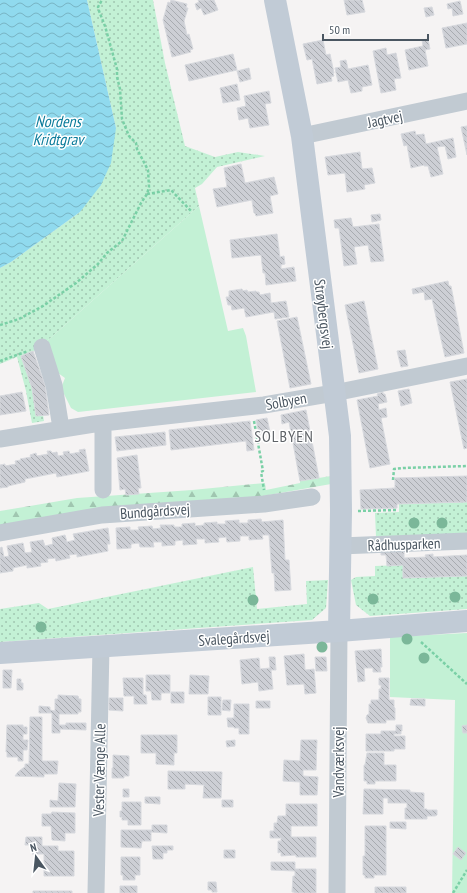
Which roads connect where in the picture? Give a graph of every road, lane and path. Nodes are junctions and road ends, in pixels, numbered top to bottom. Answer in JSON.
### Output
{"nodes":[{"id":1,"x":102,"y":0,"type":"edge"},
{"id":2,"x":275,"y":0,"type":"edge"},
{"id":3,"x":467,"y":101,"type":"edge"},
{"id":4,"x":302,"y":136,"type":"junction"},
{"id":5,"x":147,"y":194,"type":"junction"},
{"id":6,"x":192,"y":212,"type":"dead end"},
{"id":7,"x":0,"y":325,"type":"edge"},
{"id":8,"x":42,"y":347,"type":"joint"},
{"id":9,"x":0,"y":361,"type":"edge"},
{"id":10,"x":467,"y":366,"type":"edge"},
{"id":11,"x":334,"y":393,"type":"junction"},
{"id":12,"x":251,"y":407,"type":"junction"},
{"id":13,"x":103,"y":423,"type":"junction"},
{"id":14,"x":62,"y":428,"type":"junction"},
{"id":15,"x":0,"y":439,"type":"edge"},
{"id":16,"x":467,"y":466,"type":"edge"},
{"id":17,"x":392,"y":480,"type":"dead end"},
{"id":18,"x":103,"y":490,"type":"dead end"},
{"id":19,"x":312,"y":497,"type":"dead end"},
{"id":20,"x":267,"y":504,"type":"junction"},
{"id":21,"x":397,"y":510,"type":"dead end"},
{"id":22,"x":341,"y":511,"type":"junction"},
{"id":23,"x":0,"y":533,"type":"edge"},
{"id":24,"x":467,"y":541,"type":"edge"},
{"id":25,"x":340,"y":546,"type":"junction"},
{"id":26,"x":467,"y":621,"type":"edge"},
{"id":27,"x":414,"y":625,"type":"junction"},
{"id":28,"x":339,"y":631,"type":"junction"},
{"id":29,"x":101,"y":646,"type":"junction"},
{"id":30,"x":0,"y":653,"type":"edge"},
{"id":31,"x":467,"y":684,"type":"edge"},
{"id":32,"x":467,"y":870,"type":"edge"},
{"id":33,"x":96,"y":893,"type":"edge"},
{"id":34,"x":337,"y":893,"type":"edge"},
{"id":35,"x":453,"y":893,"type":"edge"}],
"edges":[{"from":1,"to":5,"type":"path"},
{"from":2,"to":4,"type":"street","name":"Strøybergsvej"},
{"from":3,"to":4,"type":"street","name":"Jagtvej"},
{"from":4,"to":11,"type":"street","name":"Strøybergsvej"},
{"from":5,"to":6,"type":"path"},
{"from":5,"to":7,"type":"path"},
{"from":8,"to":9,"type":"path"},
{"from":8,"to":14,"type":"street"},
{"from":10,"to":11,"type":"street","name":"Solbyen"},
{"from":11,"to":12,"type":"street","name":"Solbyen"},
{"from":11,"to":22,"type":"street","name":"Strøybergsvej"},
{"from":12,"to":13,"type":"street","name":"Solbyen"},
{"from":12,"to":20,"type":"path"},
{"from":13,"to":14,"type":"street","name":"Solbyen"},
{"from":13,"to":18,"type":"street"},
{"from":14,"to":15,"type":"street","name":"Solbyen"},
{"from":16,"to":17,"type":"path"},
{"from":19,"to":20,"type":"street","name":"Bundgårdsvej"},
{"from":20,"to":23,"type":"street","name":"Bundgårdsvej"},
{"from":21,"to":22,"type":"path"},
{"from":22,"to":25,"type":"street","name":"Strøybergsvej"},
{"from":24,"to":25,"type":"street","name":"Rådhusparken"},
{"from":25,"to":28,"type":"street","name":"Strøybergsvej"},
{"from":26,"to":27,"type":"street","name":"Svalegårdsvej"},
{"from":27,"to":28,"type":"street","name":"Svalegårdsvej"},
{"from":27,"to":31,"type":"path"},
{"from":28,"to":29,"type":"street","name":"Svalegårdsvej"},
{"from":28,"to":34,"type":"street","name":"Vandværksvej"},
{"from":29,"to":30,"type":"street","name":"Svalegårdsvej"},
{"from":29,"to":33,"type":"street","name":"Vester Vænge Alle"},
{"from":32,"to":35,"type":"path"}]}
